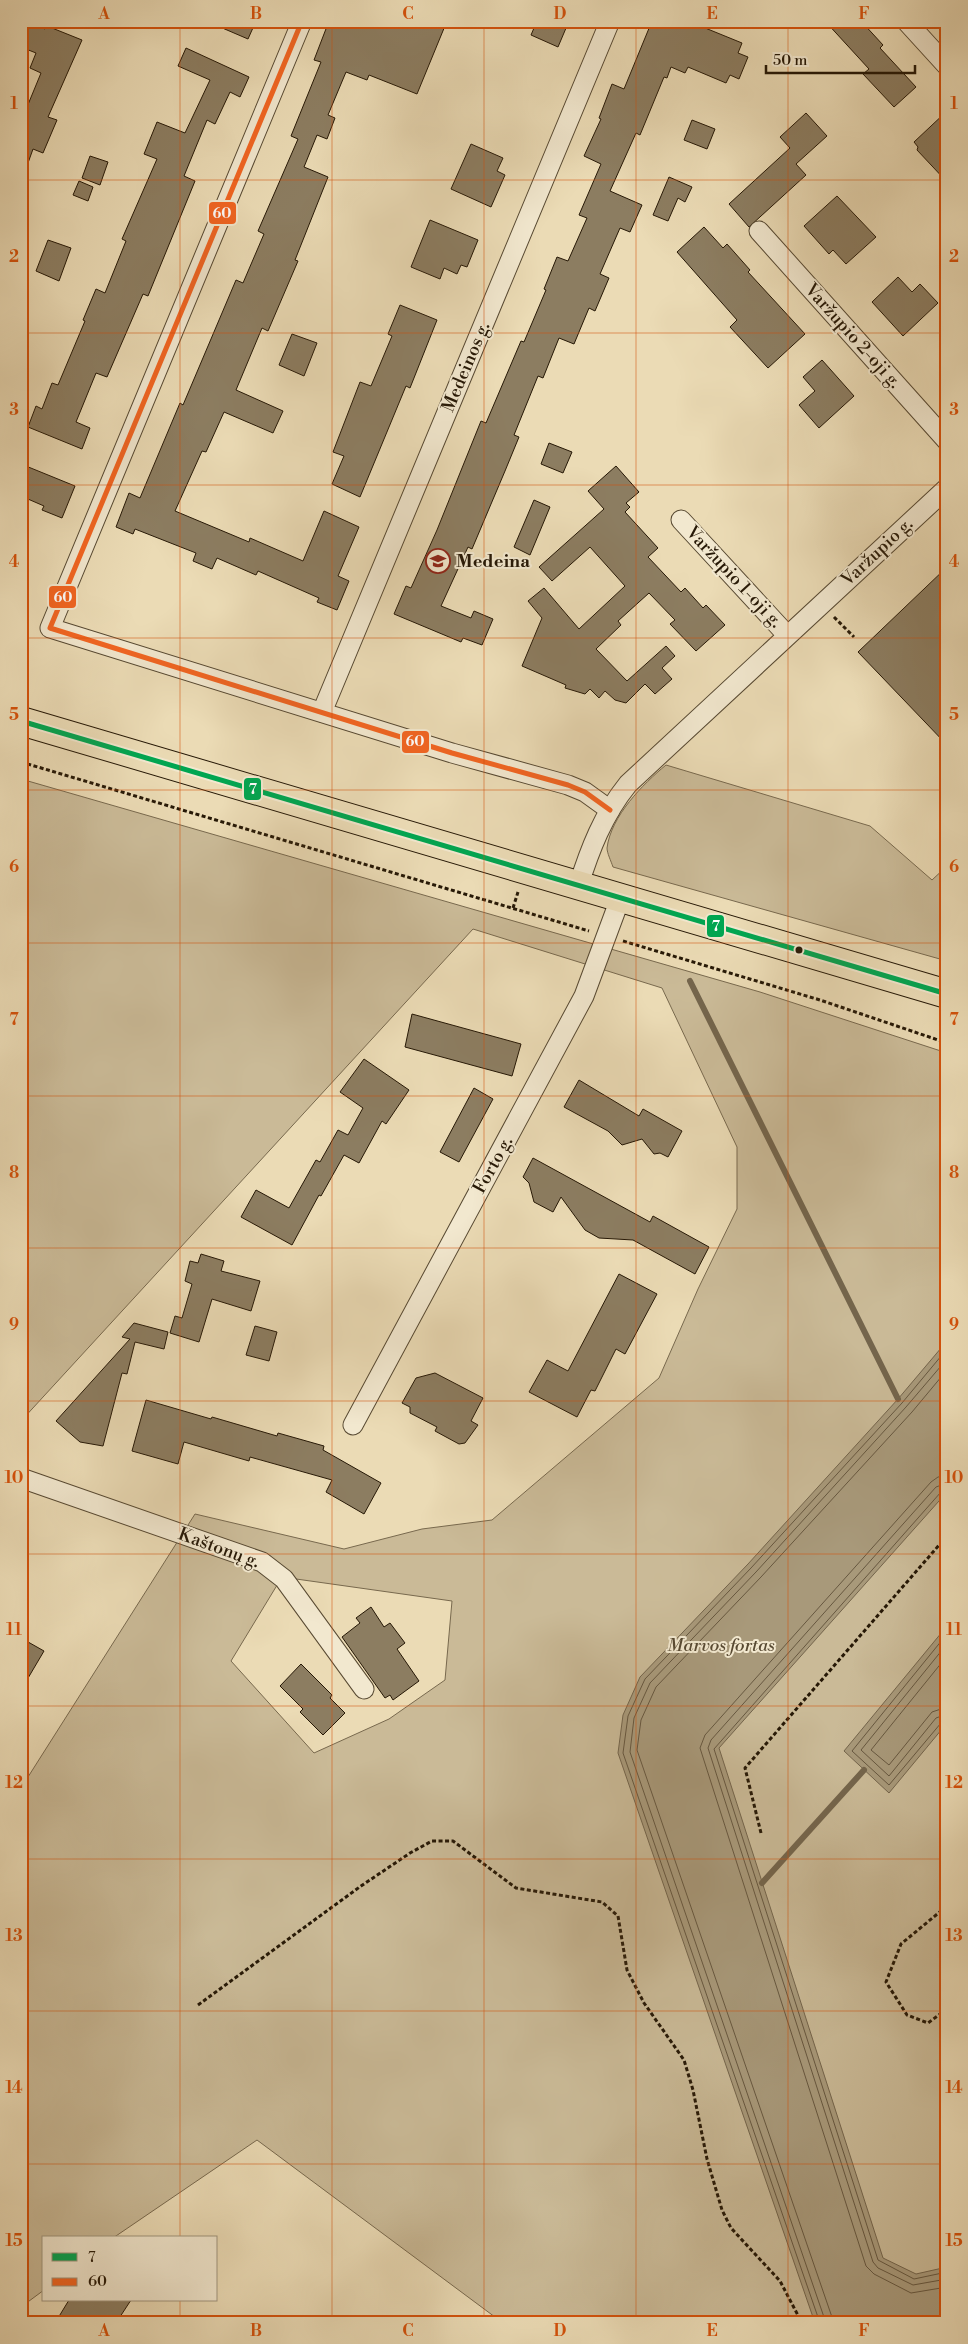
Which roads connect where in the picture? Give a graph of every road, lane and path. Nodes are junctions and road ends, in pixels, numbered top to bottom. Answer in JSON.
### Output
{"nodes":[{"id":1,"x":302,"y":21,"type":"edge"},
{"id":2,"x":610,"y":21,"type":"edge"},
{"id":3,"x":906,"y":21,"type":"edge"},
{"id":4,"x":947,"y":66,"type":"edge"},
{"id":5,"x":759,"y":231,"type":"dead end"},
{"id":6,"x":947,"y":441,"type":"edge"},
{"id":7,"x":947,"y":488,"type":"edge"},
{"id":8,"x":681,"y":520,"type":"dead end"},
{"id":9,"x":822,"y":604,"type":"junction"},
{"id":10,"x":787,"y":635,"type":"junction"},
{"id":11,"x":854,"y":637,"type":"dead end"},
{"id":12,"x":322,"y":712,"type":"junction"},
{"id":13,"x":21,"y":721,"type":"edge"},
{"id":14,"x":21,"y":762,"type":"edge"},
{"id":15,"x":610,"y":810,"type":"junction"},
{"id":16,"x":578,"y":887,"type":"junction"},
{"id":17,"x":620,"y":899,"type":"junction"},
{"id":18,"x":607,"y":936,"type":"junction"},
{"id":19,"x":947,"y":994,"type":"edge"},
{"id":20,"x":947,"y":1043,"type":"edge"},
{"id":21,"x":353,"y":1424,"type":"dead end"},
{"id":22,"x":21,"y":1478,"type":"edge"},
{"id":23,"x":947,"y":1536,"type":"edge"},
{"id":24,"x":364,"y":1689,"type":"dead end"},
{"id":25,"x":761,"y":1834,"type":"dead end"},
{"id":26,"x":947,"y":1906,"type":"edge"},
{"id":27,"x":198,"y":2005,"type":"dead end"},
{"id":28,"x":947,"y":2009,"type":"edge"},
{"id":29,"x":802,"y":2323,"type":"edge"}],
"edges":[{"from":1,"to":12,"type":"street"},
{"from":2,"to":12,"type":"street","name":"Medeinos g."},
{"from":3,"to":4,"type":"street"},
{"from":5,"to":6,"type":"street","name":"Varžupio 2-oji g."},
{"from":7,"to":9,"type":"street","name":"Varžupio g."},
{"from":8,"to":10,"type":"street","name":"Varžupio 1-oji g."},
{"from":9,"to":10,"type":"street","name":"Varžupio g."},
{"from":9,"to":11,"type":"path"},
{"from":10,"to":15,"type":"street","name":"Varžupio g."},
{"from":12,"to":15,"type":"street"},
{"from":13,"to":16,"type":"main road"},
{"from":14,"to":18,"type":"path"},
{"from":15,"to":16,"type":"street","name":"Varžupio g."},
{"from":16,"to":17,"type":"main road"},
{"from":17,"to":18,"type":"street","name":"Forto g."},
{"from":17,"to":19,"type":"main road"},
{"from":18,"to":20,"type":"path"},
{"from":18,"to":21,"type":"street","name":"Forto g."},
{"from":22,"to":24,"type":"street","name":"Kaštonų g."},
{"from":23,"to":25,"type":"path"},
{"from":26,"to":28,"type":"path"},
{"from":27,"to":29,"type":"path"}]}
